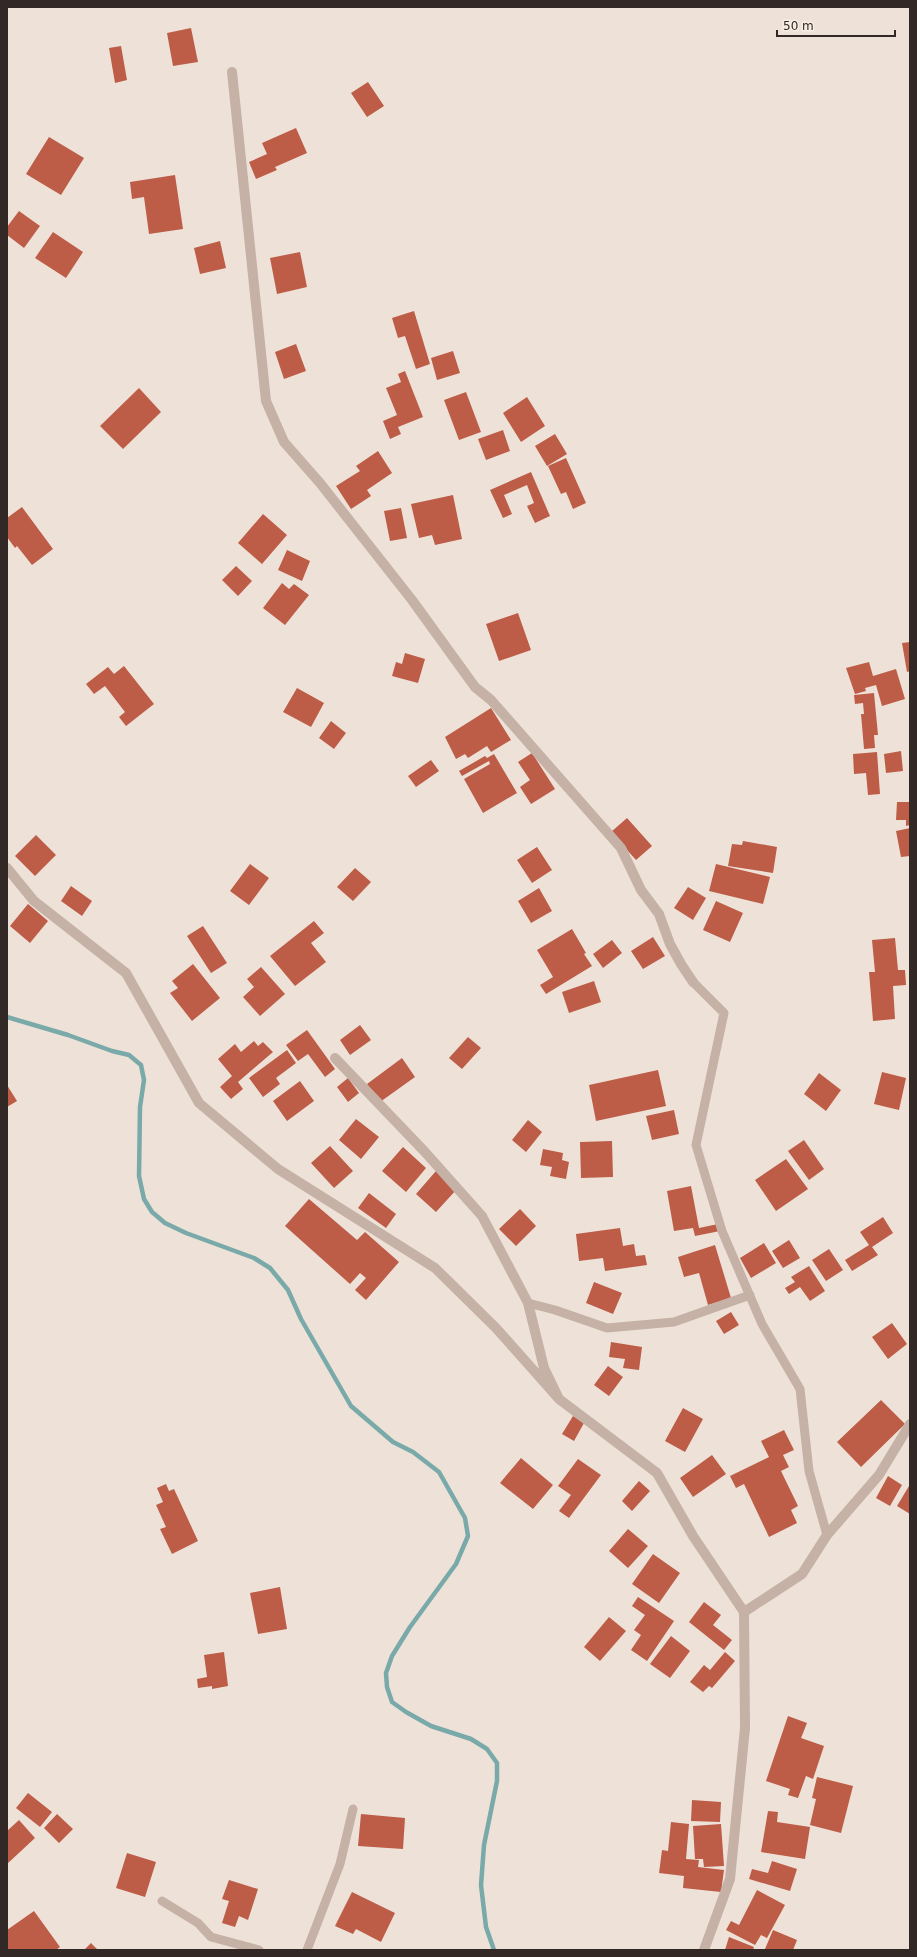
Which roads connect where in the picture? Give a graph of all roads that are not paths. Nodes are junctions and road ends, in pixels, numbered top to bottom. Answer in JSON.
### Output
{"nodes":[{"id":1,"x":232,"y":72,"type":"dead end"},
{"id":2,"x":7,"y":868,"type":"edge"},
{"id":3,"x":693,"y":982,"type":"joint"},
{"id":4,"x":335,"y":1058,"type":"dead end"},
{"id":5,"x":750,"y":1295,"type":"junction"},
{"id":6,"x":528,"y":1304,"type":"junction"},
{"id":7,"x":559,"y":1399,"type":"junction"},
{"id":8,"x":910,"y":1424,"type":"edge"},
{"id":9,"x":827,"y":1535,"type":"junction"},
{"id":10,"x":744,"y":1612,"type":"junction"},
{"id":11,"x":353,"y":1809,"type":"dead end"},
{"id":12,"x":162,"y":1901,"type":"dead end"},
{"id":13,"x":259,"y":1950,"type":"edge"},
{"id":14,"x":307,"y":1950,"type":"edge"},
{"id":15,"x":704,"y":1950,"type":"edge"}],
"edges":[{"from":1,"to":3,"type":"street"},
{"from":2,"to":7,"type":"street"},
{"from":3,"to":5,"type":"lane"},
{"from":4,"to":6,"type":"street"},
{"from":5,"to":6,"type":"lane"},
{"from":5,"to":9,"type":"lane"},
{"from":6,"to":7,"type":"street"},
{"from":7,"to":10,"type":"street"},
{"from":8,"to":9,"type":"street"},
{"from":9,"to":10,"type":"street"},
{"from":10,"to":15,"type":"street"},
{"from":11,"to":14,"type":"lane"},
{"from":12,"to":13,"type":"lane"}]}
